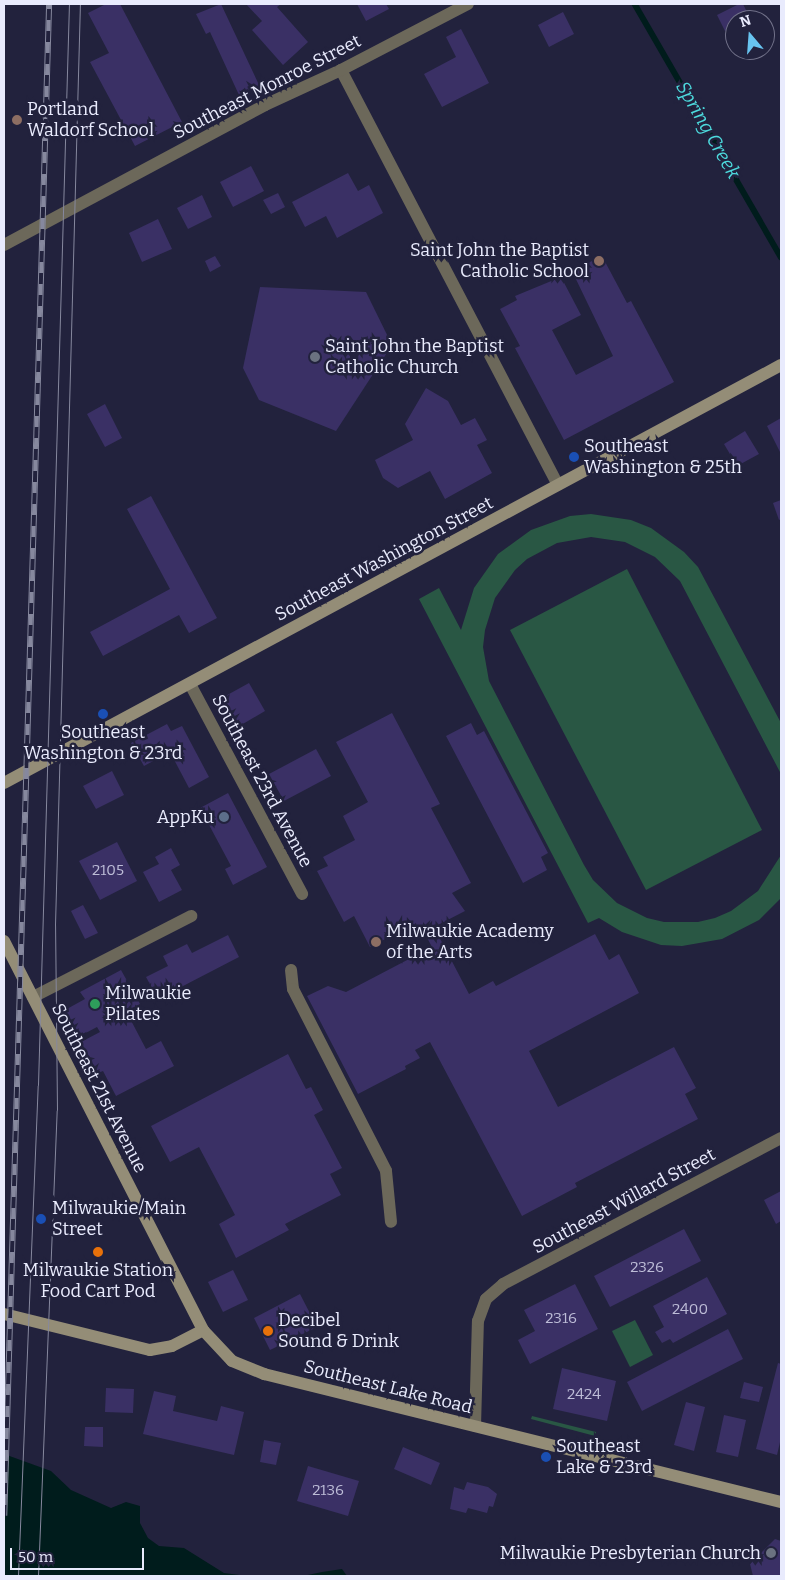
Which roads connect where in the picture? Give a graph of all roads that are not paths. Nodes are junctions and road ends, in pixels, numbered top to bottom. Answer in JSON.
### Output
{"nodes":[{"id":1,"x":468,"y":4,"type":"edge"},
{"id":2,"x":341,"y":70,"type":"junction"},
{"id":3,"x":4,"y":245,"type":"edge"},
{"id":4,"x":781,"y":365,"type":"edge"},
{"id":5,"x":558,"y":485,"type":"junction"},
{"id":6,"x":190,"y":684,"type":"junction"},
{"id":7,"x":4,"y":783,"type":"edge"},
{"id":8,"x":302,"y":894,"type":"dead end"},
{"id":9,"x":191,"y":916,"type":"dead end"},
{"id":10,"x":4,"y":941,"type":"edge"},
{"id":11,"x":291,"y":970,"type":"dead end"},
{"id":12,"x":33,"y":997,"type":"junction"},
{"id":13,"x":781,"y":1138,"type":"edge"},
{"id":14,"x":391,"y":1222,"type":"dead end"},
{"id":15,"x":4,"y":1314,"type":"edge"},
{"id":16,"x":203,"y":1330,"type":"junction"},
{"id":17,"x":475,"y":1426,"type":"junction"},
{"id":18,"x":781,"y":1502,"type":"edge"}],
"edges":[{"from":1,"to":2,"type":"street","name":"Southeast Monroe Street"},
{"from":2,"to":3,"type":"street","name":"Southeast Monroe Street"},
{"from":2,"to":5,"type":"street"},
{"from":4,"to":5,"type":"street","name":"Southeast Washington Street"},
{"from":5,"to":6,"type":"street","name":"Southeast Washington Street"},
{"from":6,"to":7,"type":"street","name":"Southeast Washington Street"},
{"from":6,"to":8,"type":"street","name":"Southeast 23rd Avenue"},
{"from":9,"to":12,"type":"street"},
{"from":10,"to":12,"type":"street","name":"Southeast 21st Avenue"},
{"from":11,"to":14,"type":"street"},
{"from":12,"to":16,"type":"street","name":"Southeast 21st Avenue"},
{"from":13,"to":17,"type":"street","name":"Southeast Willard Street"},
{"from":15,"to":16,"type":"street"},
{"from":16,"to":17,"type":"street","name":"Southeast Lake Road"},
{"from":17,"to":18,"type":"street","name":"Southeast Lake Road"}]}
